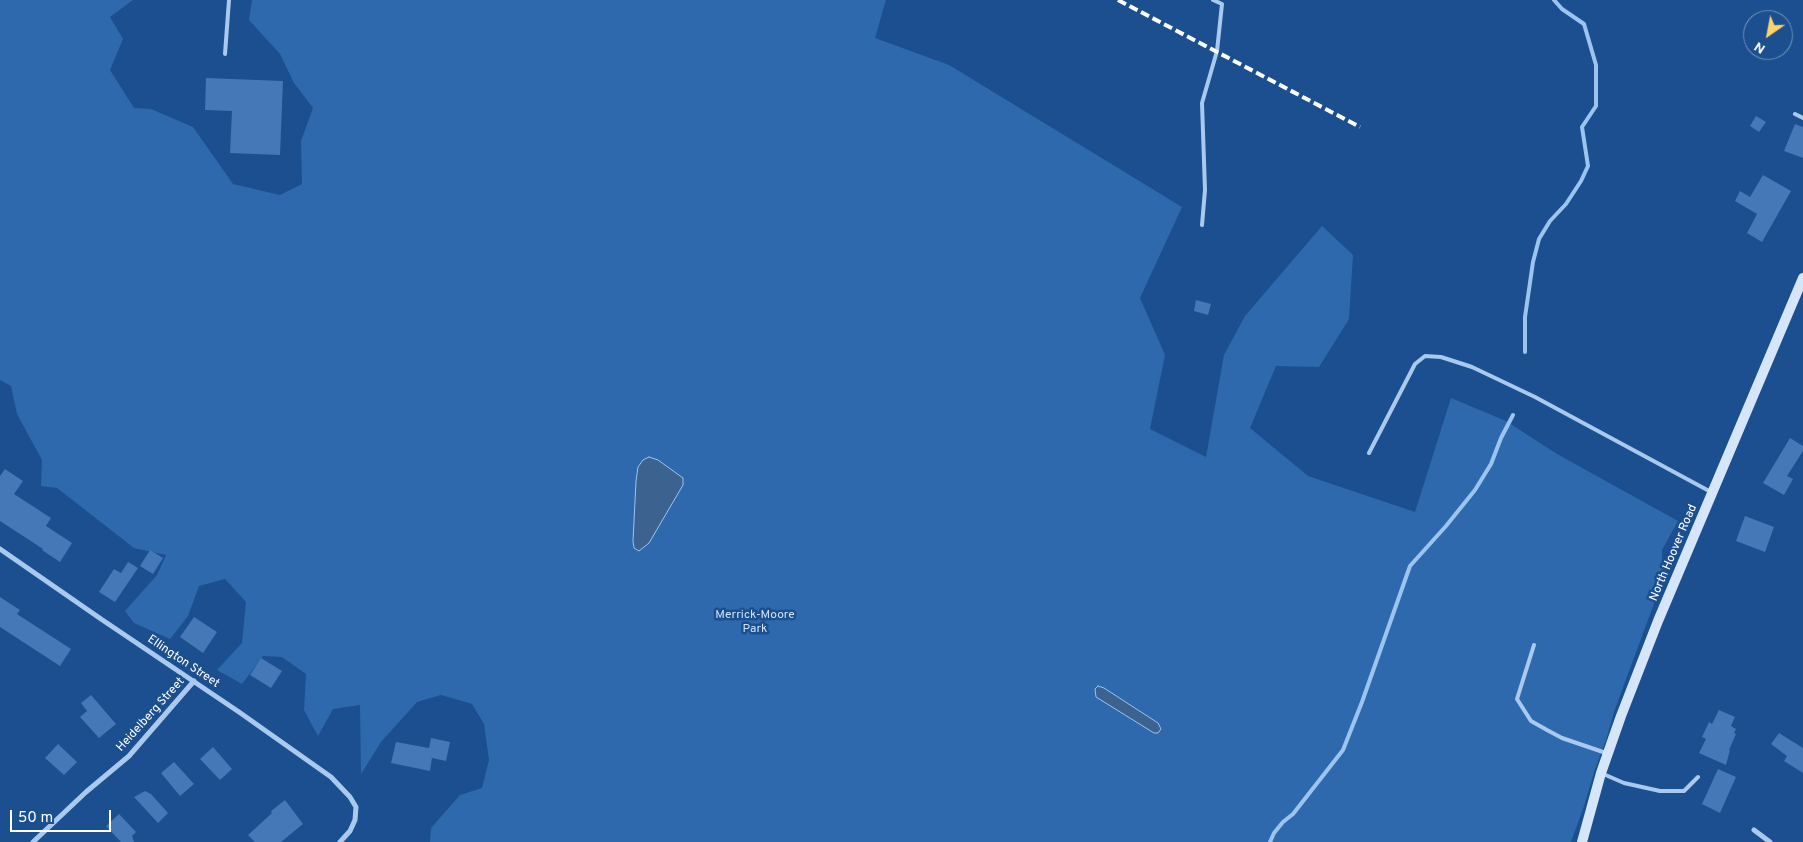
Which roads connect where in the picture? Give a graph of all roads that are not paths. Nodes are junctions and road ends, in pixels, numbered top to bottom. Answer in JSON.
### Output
{"nodes":[{"id":1,"x":228,"y":0,"type":"edge"},
{"id":2,"x":1213,"y":0,"type":"edge"},
{"id":3,"x":224,"y":54,"type":"dead end"},
{"id":4,"x":1796,"y":114,"type":"dead end"},
{"id":5,"x":1803,"y":118,"type":"edge"},
{"id":6,"x":1202,"y":225,"type":"dead end"},
{"id":7,"x":1803,"y":278,"type":"edge"},
{"id":8,"x":1369,"y":453,"type":"dead end"},
{"id":9,"x":1713,"y":493,"type":"junction"},
{"id":10,"x":0,"y":549,"type":"edge"},
{"id":11,"x":1534,"y":645,"type":"dead end"},
{"id":12,"x":194,"y":681,"type":"junction"},
{"id":13,"x":1608,"y":754,"type":"junction"},
{"id":14,"x":1601,"y":773,"type":"junction"},
{"id":15,"x":1698,"y":777,"type":"dead end"},
{"id":16,"x":1754,"y":830,"type":"dead end"},
{"id":17,"x":33,"y":842,"type":"edge"},
{"id":18,"x":340,"y":842,"type":"edge"},
{"id":19,"x":1582,"y":842,"type":"edge"},
{"id":20,"x":1770,"y":842,"type":"edge"}],
"edges":[{"from":1,"to":3,"type":"lane"},
{"from":2,"to":6,"type":"lane"},
{"from":4,"to":5,"type":"lane"},
{"from":7,"to":9,"type":"street","name":"North Hoover Road"},
{"from":8,"to":9,"type":"lane"},
{"from":9,"to":13,"type":"street","name":"North Hoover Road"},
{"from":10,"to":12,"type":"street","name":"Ellington Street"},
{"from":11,"to":13,"type":"lane"},
{"from":12,"to":17,"type":"street","name":"Heidelberg Street"},
{"from":12,"to":18,"type":"street","name":"Ellington Street"},
{"from":13,"to":14,"type":"street","name":"North Hoover Road"},
{"from":14,"to":15,"type":"lane"},
{"from":14,"to":19,"type":"street","name":"North Hoover Road"},
{"from":16,"to":20,"type":"street"}]}
